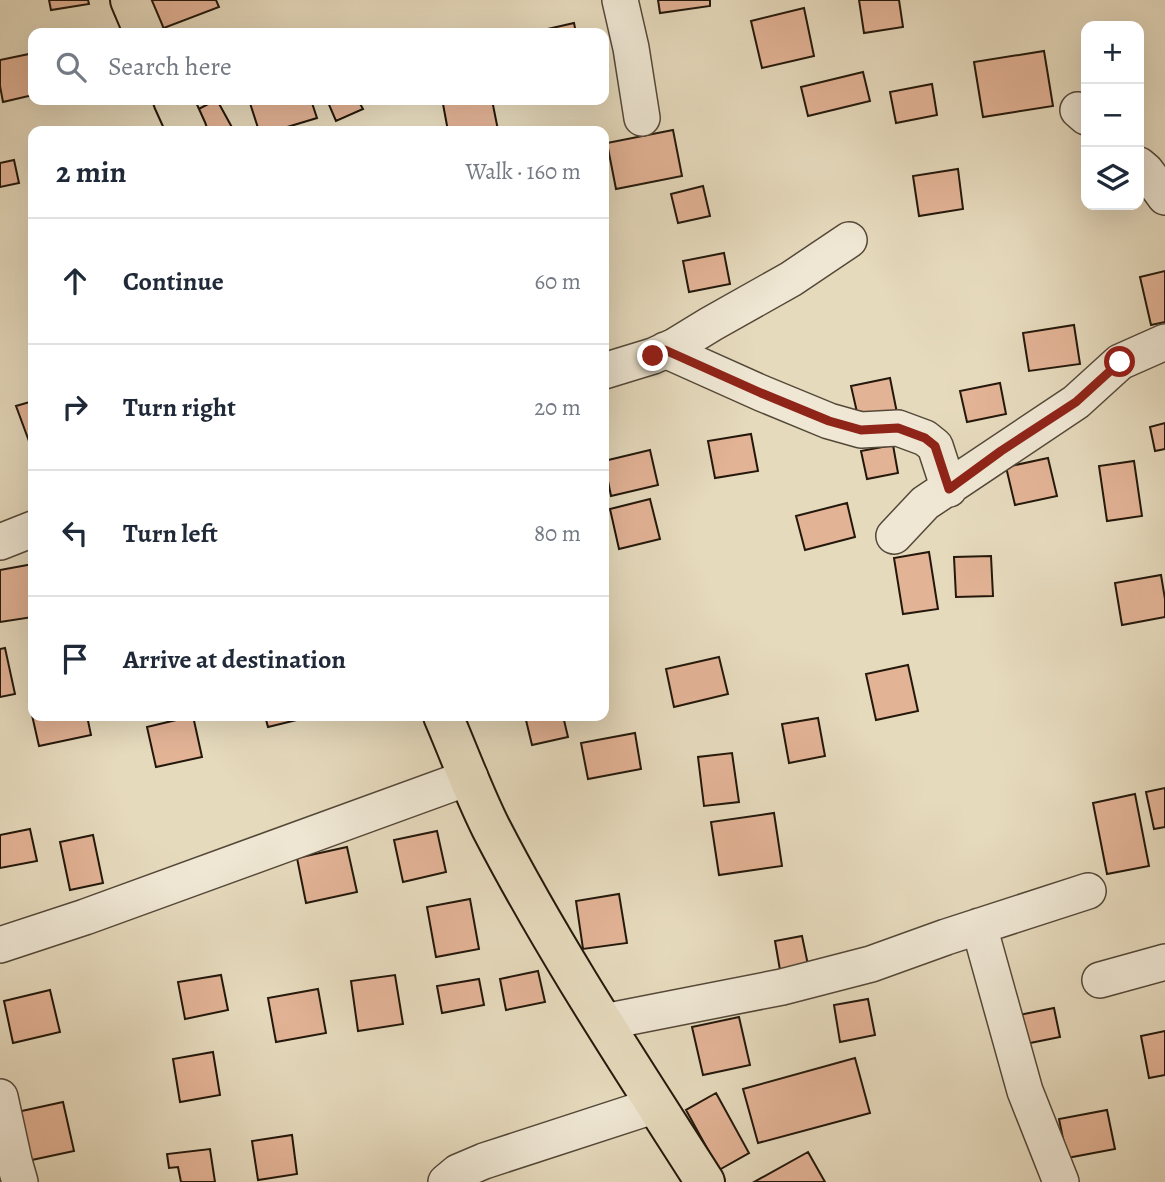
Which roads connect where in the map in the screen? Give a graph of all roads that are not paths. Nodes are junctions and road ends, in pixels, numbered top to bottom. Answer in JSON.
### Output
{"nodes":[{"id":1,"x":130,"y":0,"type":"edge"},
{"id":2,"x":620,"y":0,"type":"edge"},
{"id":3,"x":142,"y":28,"type":"edge"},
{"id":4,"x":175,"y":105,"type":"edge"},
{"id":5,"x":642,"y":118,"type":"dead end"},
{"id":6,"x":185,"y":126,"type":"edge"},
{"id":7,"x":1144,"y":169,"type":"edge"},
{"id":8,"x":1165,"y":197,"type":"edge"},
{"id":9,"x":849,"y":240,"type":"dead end"},
{"id":10,"x":1165,"y":342,"type":"edge"},
{"id":11,"x":665,"y":350,"type":"junction"},
{"id":12,"x":609,"y":370,"type":"edge"},
{"id":13,"x":949,"y":489,"type":"junction"},
{"id":14,"x":28,"y":531,"type":"edge"},
{"id":15,"x":894,"y":536,"type":"dead end"},
{"id":16,"x":0,"y":542,"type":"edge"},
{"id":17,"x":445,"y":721,"type":"edge"},
{"id":18,"x":470,"y":777,"type":"junction"},
{"id":19,"x":1088,"y":891,"type":"dead end"},
{"id":20,"x":979,"y":926,"type":"junction"},
{"id":21,"x":0,"y":945,"type":"edge"},
{"id":22,"x":1165,"y":962,"type":"edge"},
{"id":23,"x":1100,"y":980,"type":"dead end"},
{"id":24,"x":604,"y":1022,"type":"junction"},
{"id":25,"x":0,"y":1097,"type":"edge"},
{"id":26,"x":656,"y":1105,"type":"junction"},
{"id":27,"x":20,"y":1182,"type":"edge"},
{"id":28,"x":446,"y":1182,"type":"edge"},
{"id":29,"x":705,"y":1182,"type":"edge"},
{"id":30,"x":1061,"y":1182,"type":"edge"}],
"edges":[{"from":1,"to":3,"type":"main road"},
{"from":2,"to":5,"type":"street"},
{"from":4,"to":6,"type":"main road"},
{"from":7,"to":8,"type":"street"},
{"from":9,"to":11,"type":"street"},
{"from":10,"to":13,"type":"street"},
{"from":11,"to":12,"type":"street"},
{"from":11,"to":13,"type":"street"},
{"from":13,"to":15,"type":"street"},
{"from":14,"to":16,"type":"street"},
{"from":17,"to":18,"type":"main road"},
{"from":18,"to":21,"type":"street"},
{"from":18,"to":24,"type":"main road"},
{"from":19,"to":20,"type":"street"},
{"from":20,"to":24,"type":"street"},
{"from":20,"to":30,"type":"street"},
{"from":22,"to":23,"type":"street"},
{"from":24,"to":26,"type":"main road"},
{"from":25,"to":27,"type":"street"},
{"from":26,"to":28,"type":"street"},
{"from":26,"to":29,"type":"main road"}]}
